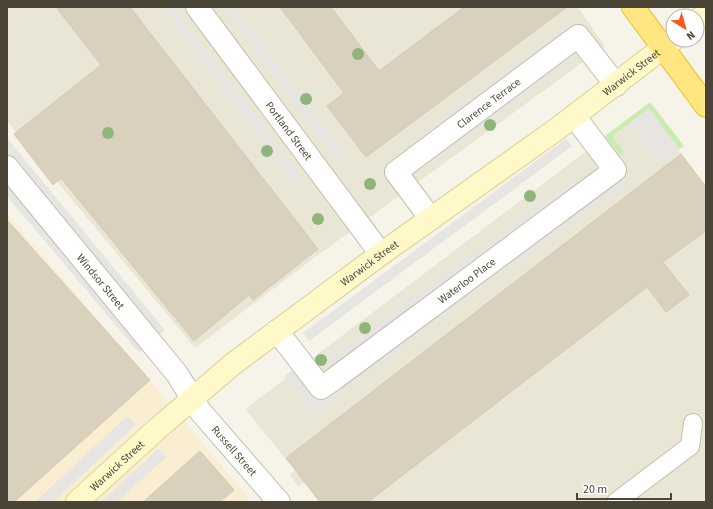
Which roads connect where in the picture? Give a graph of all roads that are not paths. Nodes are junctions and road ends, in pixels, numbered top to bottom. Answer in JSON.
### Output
{"nodes":[{"id":1,"x":197,"y":7,"type":"edge"},
{"id":2,"x":633,"y":7,"type":"edge"},
{"id":3,"x":665,"y":41,"type":"edge"},
{"id":4,"x":665,"y":46,"type":"edge"},
{"id":5,"x":670,"y":48,"type":"edge"},
{"id":6,"x":616,"y":85,"type":"junction"},
{"id":7,"x":706,"y":106,"type":"edge"},
{"id":8,"x":574,"y":116,"type":"junction"},
{"id":9,"x":7,"y":167,"type":"edge"},
{"id":10,"x":431,"y":219,"type":"junction"},
{"id":11,"x":381,"y":254,"type":"junction"},
{"id":12,"x":277,"y":331,"type":"junction"},
{"id":13,"x":192,"y":399,"type":"junction"},
{"id":14,"x":693,"y":423,"type":"dead end"},
{"id":15,"x":77,"y":502,"type":"edge"},
{"id":16,"x":279,"y":502,"type":"edge"},
{"id":17,"x":616,"y":502,"type":"edge"}],
"edges":[{"from":1,"to":11,"type":"street","name":"Portland Street"},
{"from":2,"to":3,"type":"highway"},
{"from":4,"to":6,"type":"main road","name":"Warwick Street"},
{"from":5,"to":7,"type":"highway"},
{"from":6,"to":8,"type":"main road","name":"Warwick Street"},
{"from":6,"to":10,"type":"street","name":"Clarence Terrace"},
{"from":8,"to":10,"type":"main road","name":"Warwick Street"},
{"from":8,"to":12,"type":"street","name":"Waterloo Place"},
{"from":9,"to":13,"type":"street","name":"Windsor Street"},
{"from":10,"to":11,"type":"main road","name":"Warwick Street"},
{"from":11,"to":12,"type":"main road","name":"Warwick Street"},
{"from":12,"to":13,"type":"main road","name":"Warwick Street"},
{"from":13,"to":15,"type":"main road","name":"Warwick Street"},
{"from":13,"to":16,"type":"street","name":"Russell Street"},
{"from":14,"to":17,"type":"lane"}]}
